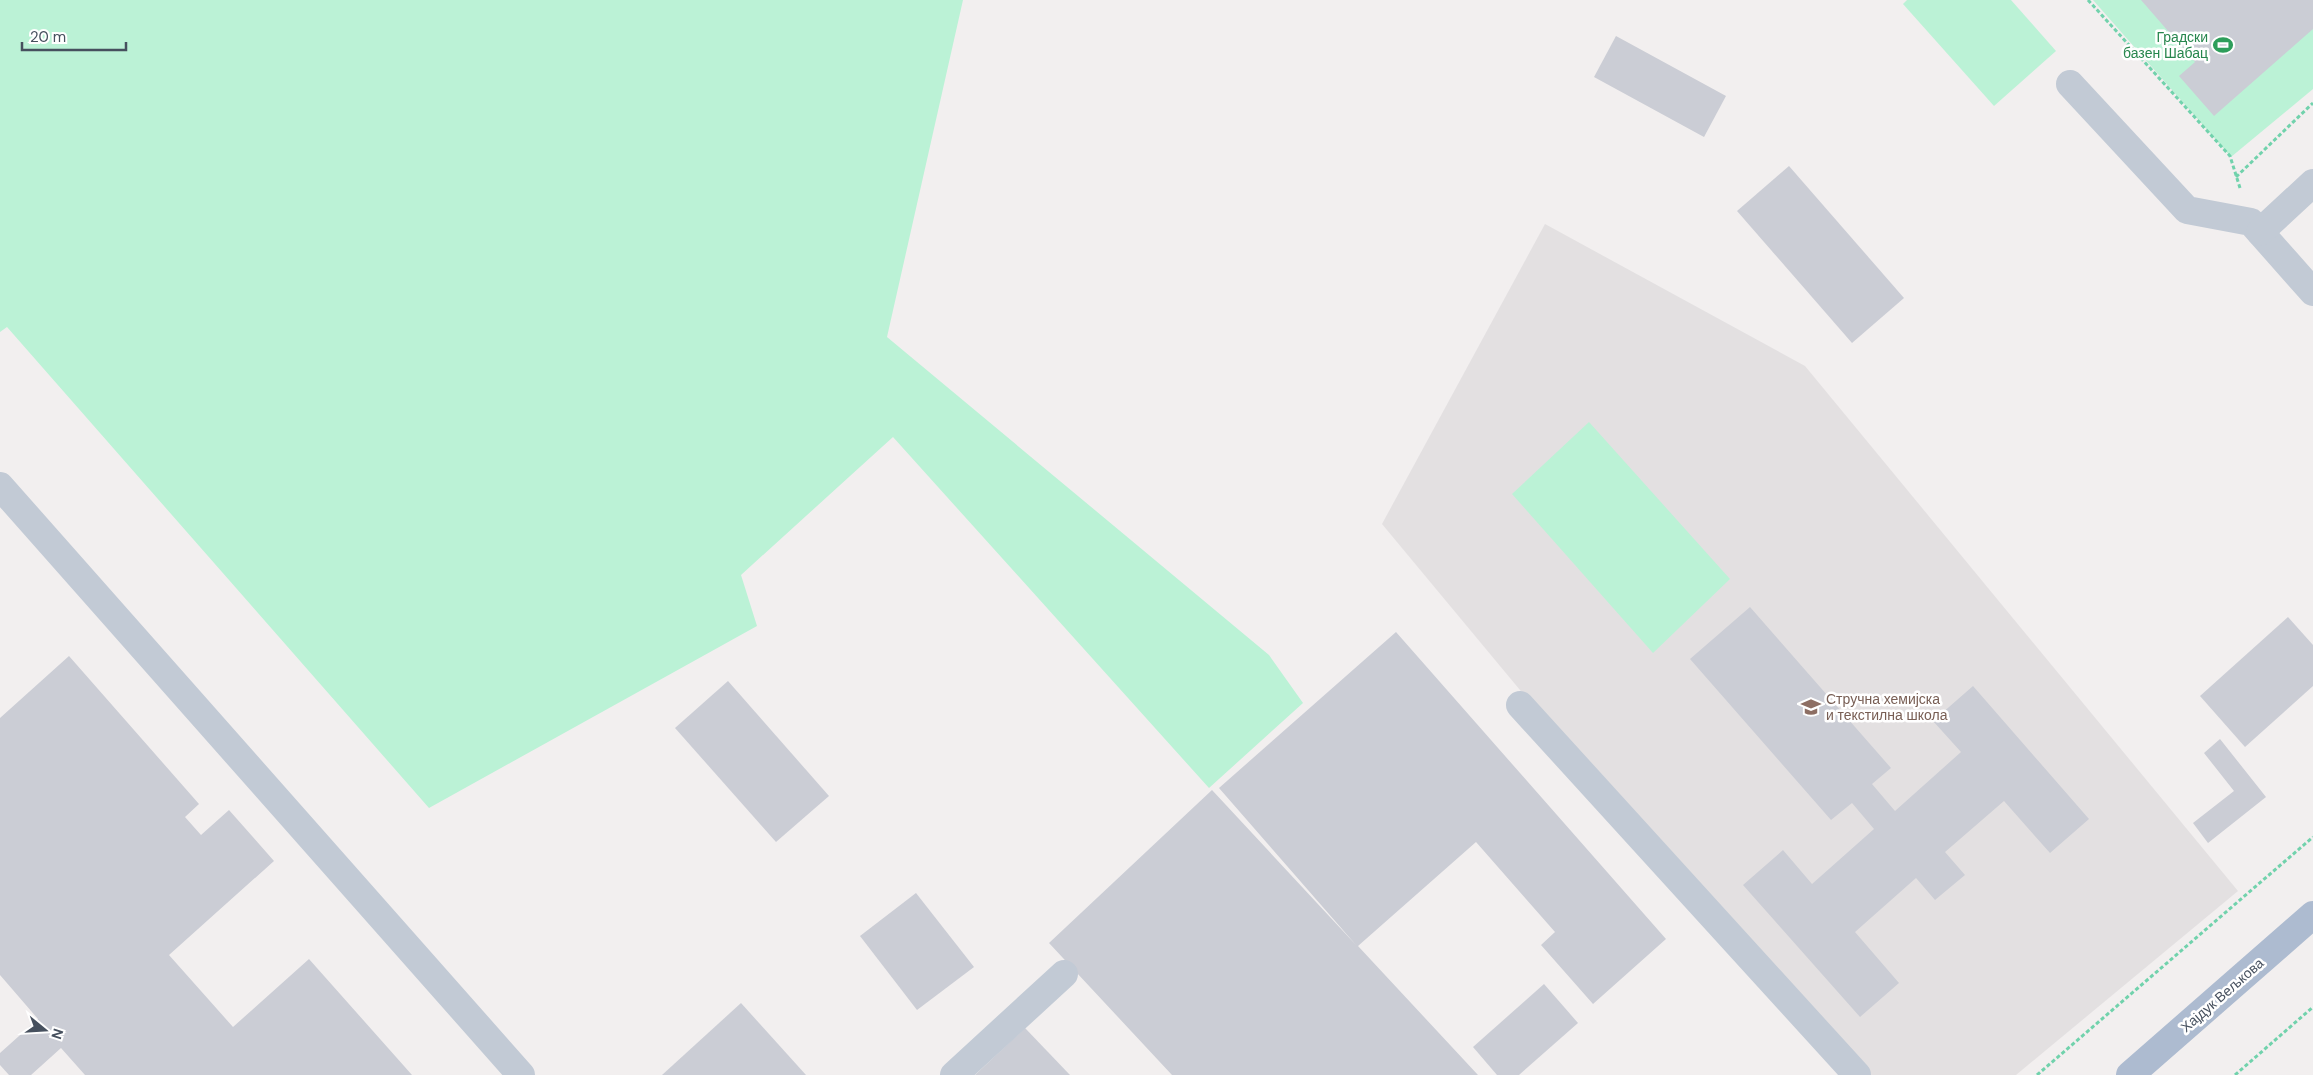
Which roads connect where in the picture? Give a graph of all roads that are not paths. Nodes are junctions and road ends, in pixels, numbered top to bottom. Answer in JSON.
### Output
{"nodes":[{"id":1,"x":2070,"y":84,"type":"dead end"},
{"id":2,"x":2313,"y":183,"type":"edge"},
{"id":3,"x":2256,"y":227,"type":"junction"},
{"id":4,"x":2309,"y":279,"type":"edge"},
{"id":5,"x":0,"y":486,"type":"edge"},
{"id":6,"x":1520,"y":705,"type":"dead end"},
{"id":7,"x":2313,"y":915,"type":"edge"},
{"id":8,"x":1064,"y":974,"type":"dead end"},
{"id":9,"x":1849,"y":1071,"type":"edge"},
{"id":10,"x":521,"y":1075,"type":"edge"},
{"id":11,"x":954,"y":1075,"type":"edge"},
{"id":12,"x":2130,"y":1075,"type":"edge"}],
"edges":[{"from":1,"to":3,"type":"lane"},
{"from":2,"to":3,"type":"lane"},
{"from":3,"to":4,"type":"lane"},
{"from":5,"to":10,"type":"lane"},
{"from":6,"to":9,"type":"lane"},
{"from":7,"to":12,"type":"main road","name":"Хајдук Вељкова"},
{"from":8,"to":11,"type":"lane"}]}
